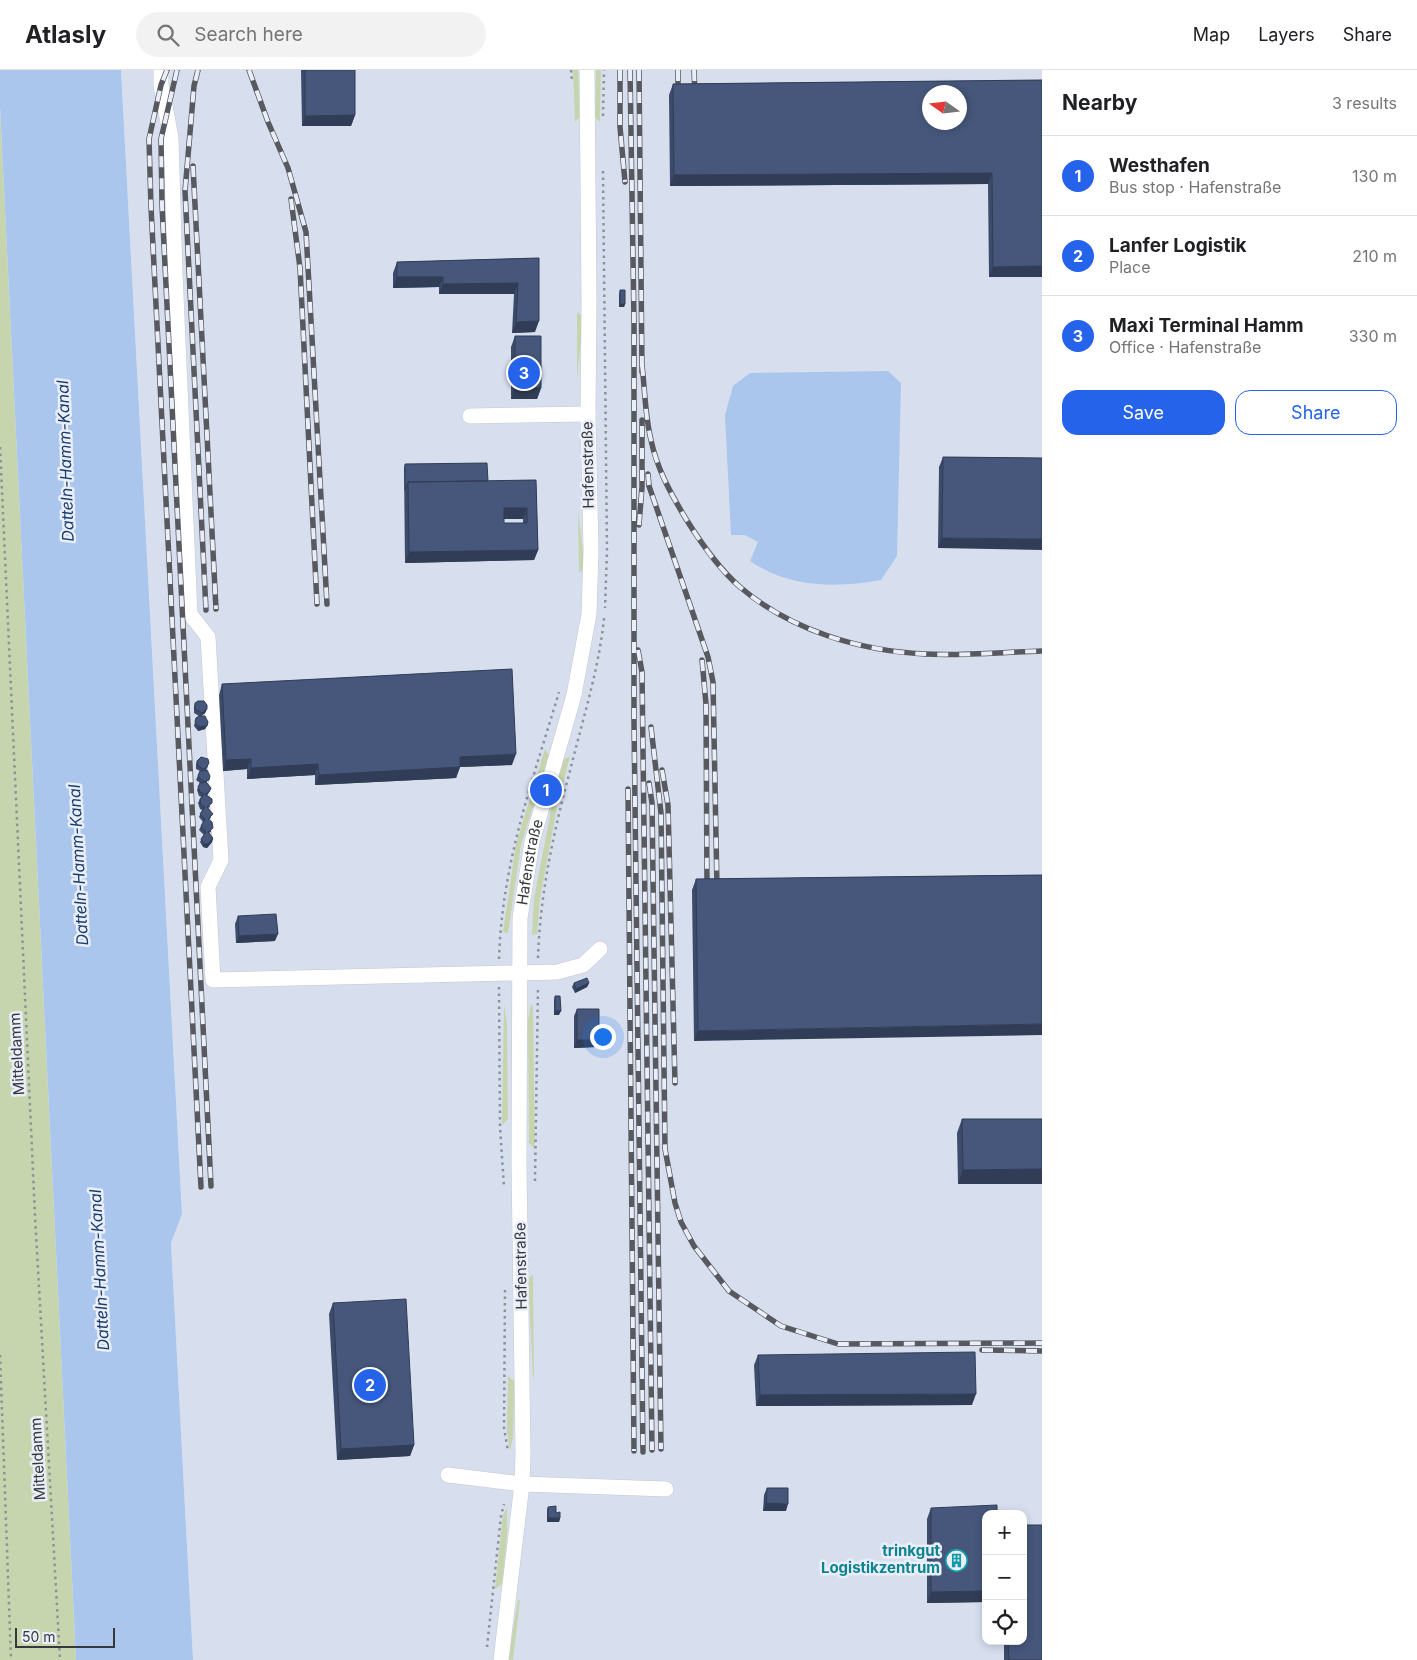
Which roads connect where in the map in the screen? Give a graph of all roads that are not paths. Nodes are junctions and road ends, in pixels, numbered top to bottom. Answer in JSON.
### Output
{"nodes":[{"id":1,"x":162,"y":70,"type":"edge"},
{"id":2,"x":588,"y":70,"type":"edge"},
{"id":3,"x":588,"y":414,"type":"junction"},
{"id":4,"x":470,"y":416,"type":"dead end"},
{"id":5,"x":600,"y":948,"type":"dead end"},
{"id":6,"x":518,"y":972,"type":"junction"},
{"id":7,"x":448,"y":1475,"type":"dead end"},
{"id":8,"x":522,"y":1484,"type":"junction"},
{"id":9,"x":666,"y":1489,"type":"dead end"},
{"id":10,"x":501,"y":1660,"type":"edge"}],
"edges":[{"from":1,"to":6,"type":"street"},
{"from":2,"to":3,"type":"street","name":"Hafenstraße"},
{"from":3,"to":4,"type":"street"},
{"from":3,"to":6,"type":"street","name":"Hafenstraße"},
{"from":5,"to":6,"type":"street"},
{"from":6,"to":8,"type":"street","name":"Hafenstraße"},
{"from":7,"to":8,"type":"street"},
{"from":8,"to":9,"type":"street"},
{"from":8,"to":10,"type":"street","name":"Hafenstraße"}]}
